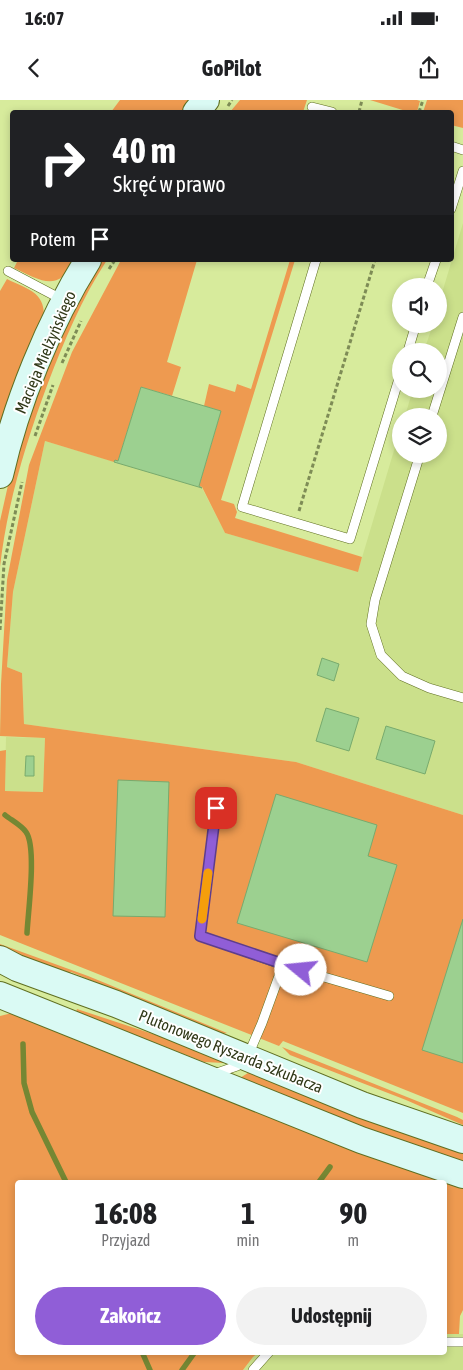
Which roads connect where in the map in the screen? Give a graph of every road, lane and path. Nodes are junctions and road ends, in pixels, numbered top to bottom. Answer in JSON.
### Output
{"nodes":[{"id":1,"x":206,"y":100,"type":"edge"},
{"id":2,"x":198,"y":110,"type":"edge"},
{"id":3,"x":463,"y":171,"type":"edge"},
{"id":4,"x":454,"y":199,"type":"edge"},
{"id":5,"x":110,"y":262,"type":"edge"},
{"id":6,"x":315,"y":262,"type":"edge"},
{"id":7,"x":374,"y":262,"type":"edge"},
{"id":8,"x":435,"y":262,"type":"edge"},
{"id":9,"x":97,"y":267,"type":"edge"},
{"id":10,"x":8,"y":270,"type":"dead end"},
{"id":11,"x":430,"y":278,"type":"edge"},
{"id":12,"x":75,"y":307,"type":"junction"},
{"id":13,"x":463,"y":316,"type":"edge"},
{"id":14,"x":61,"y":365,"type":"dead end"},
{"id":15,"x":54,"y":383,"type":"dead end"},
{"id":16,"x":393,"y":398,"type":"edge"},
{"id":17,"x":434,"y":408,"type":"edge"},
{"id":18,"x":32,"y":444,"type":"dead end"},
{"id":19,"x":417,"y":463,"type":"edge"},
{"id":20,"x":11,"y":478,"type":"edge"},
{"id":21,"x":296,"y":523,"type":"junction"},
{"id":22,"x":0,"y":630,"type":"edge"},
{"id":23,"x":463,"y":698,"type":"edge"},
{"id":24,"x":216,"y":808,"type":"dead end"},
{"id":25,"x":0,"y":959,"type":"edge"},
{"id":26,"x":283,"y":966,"type":"junction"},
{"id":27,"x":0,"y":995,"type":"edge"},
{"id":28,"x":389,"y":996,"type":"dead end"},
{"id":29,"x":246,"y":1058,"type":"junction"},
{"id":30,"x":199,"y":1074,"type":"junction"},
{"id":31,"x":463,"y":1140,"type":"edge"},
{"id":32,"x":463,"y":1175,"type":"edge"},
{"id":33,"x":447,"y":1342,"type":"edge"},
{"id":34,"x":463,"y":1342,"type":"edge"},
{"id":35,"x":266,"y":1355,"type":"edge"},
{"id":36,"x":253,"y":1370,"type":"edge"}],
"edges":[{"from":1,"to":2,"type":"street"},
{"from":3,"to":4,"type":"lane"},
{"from":5,"to":9,"type":"path"},
{"from":6,"to":21,"type":"lane"},
{"from":7,"to":21,"type":"path"},
{"from":8,"to":11,"type":"lane"},
{"from":9,"to":12,"type":"street","name":"Macieja Mielżyńskiego"},
{"from":10,"to":12,"type":"lane"},
{"from":12,"to":14,"type":"path"},
{"from":12,"to":20,"type":"street","name":"Macieja Mielżyńskiego"},
{"from":13,"to":17,"type":"lane"},
{"from":15,"to":18,"type":"path"},
{"from":16,"to":21,"type":"lane"},
{"from":19,"to":23,"type":"lane"},
{"from":20,"to":22,"type":"path"},
{"from":24,"to":26,"type":"lane"},
{"from":25,"to":29,"type":"street","name":"Plutonowego Ryszarda Szkubacza"},
{"from":26,"to":28,"type":"lane"},
{"from":26,"to":29,"type":"lane"},
{"from":27,"to":30,"type":"street","name":"Plutonowego Ryszarda Szkubacza"},
{"from":29,"to":30,"type":"lane"},
{"from":29,"to":31,"type":"street","name":"Plutonowego Ryszarda Szkubacza"},
{"from":30,"to":32,"type":"street","name":"Plutonowego Ryszarda Szkubacza"},
{"from":33,"to":34,"type":"lane"},
{"from":35,"to":36,"type":"lane"}]}
